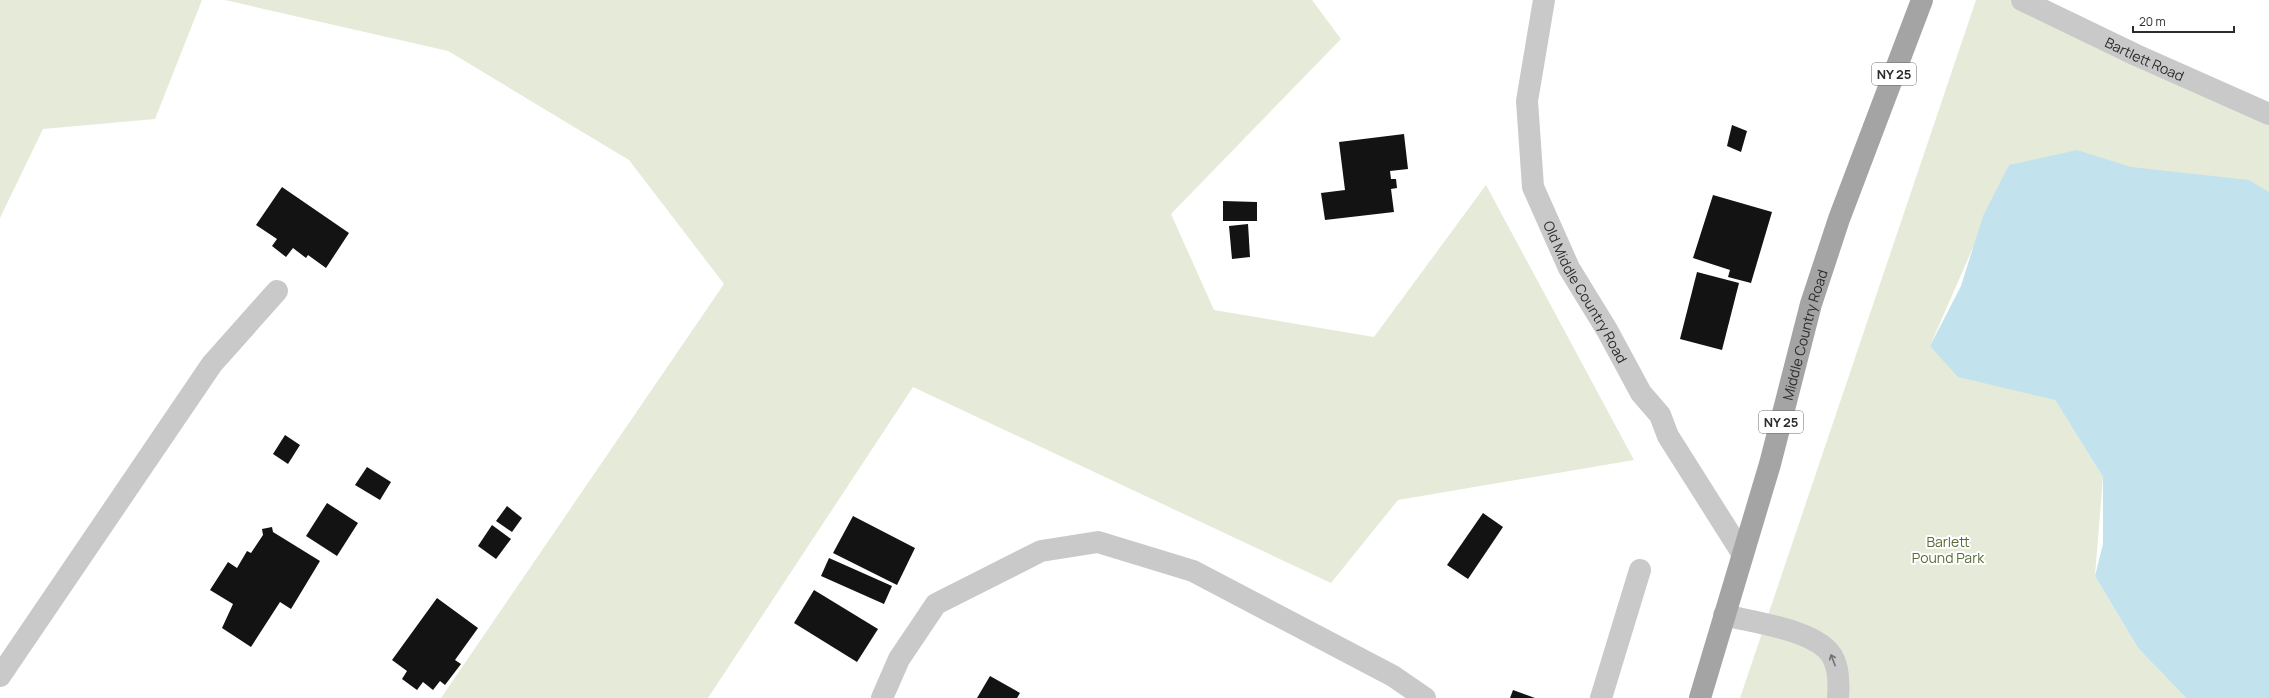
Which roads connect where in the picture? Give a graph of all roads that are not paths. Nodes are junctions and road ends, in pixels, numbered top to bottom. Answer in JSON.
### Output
{"nodes":[{"id":1,"x":1544,"y":0,"type":"edge"},
{"id":2,"x":1922,"y":0,"type":"edge"},
{"id":3,"x":2022,"y":0,"type":"edge"},
{"id":4,"x":2269,"y":114,"type":"edge"},
{"id":5,"x":277,"y":291,"type":"dead end"},
{"id":6,"x":1742,"y":553,"type":"junction"},
{"id":7,"x":1640,"y":570,"type":"dead end"},
{"id":8,"x":1724,"y":615,"type":"junction"},
{"id":9,"x":0,"y":676,"type":"edge"},
{"id":10,"x":882,"y":698,"type":"edge"},
{"id":11,"x":1425,"y":698,"type":"edge"},
{"id":12,"x":1601,"y":698,"type":"edge"},
{"id":13,"x":1700,"y":698,"type":"edge"},
{"id":14,"x":1838,"y":698,"type":"edge"}],
"edges":[{"from":1,"to":6,"type":"street","name":"Old Middle Country Road"},
{"from":2,"to":6,"type":"main road","name":"Middle Country Road","number":"NY 25"},
{"from":3,"to":4,"type":"street","name":"Bartlett Road"},
{"from":5,"to":9,"type":"street"},
{"from":6,"to":8,"type":"main road","name":"Middle Country Road","number":"NY 25"},
{"from":7,"to":12,"type":"street"},
{"from":8,"to":13,"type":"main road","name":"Middle Country Road","number":"NY 25"},
{"from":14,"to":8,"type":"street","one_way":true},
{"from":10,"to":11,"type":"street"}]}
